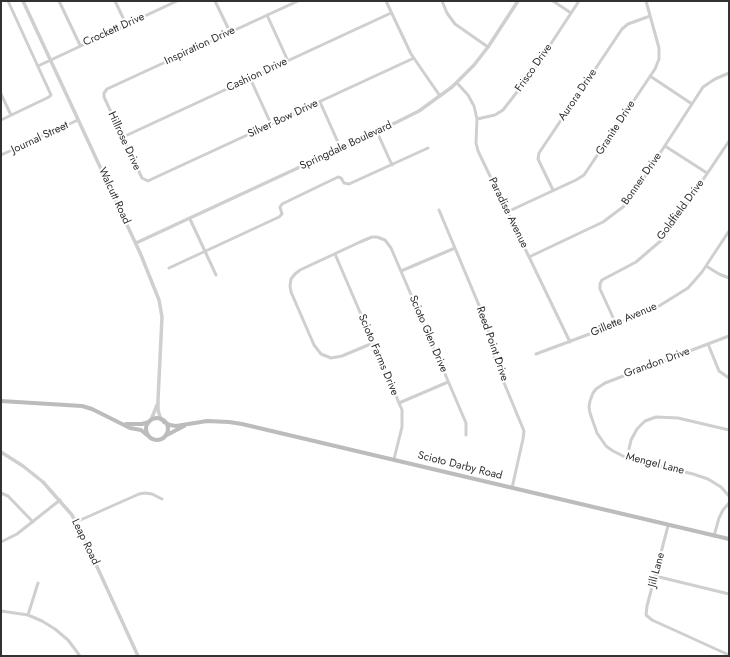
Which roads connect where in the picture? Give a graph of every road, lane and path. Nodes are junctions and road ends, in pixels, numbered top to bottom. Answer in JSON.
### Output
{"nodes":[{"id":1,"x":8,"y":1,"type":"edge"},
{"id":2,"x":23,"y":1,"type":"edge"},
{"id":3,"x":59,"y":1,"type":"edge"},
{"id":4,"x":115,"y":1,"type":"edge"},
{"id":5,"x":177,"y":1,"type":"edge"},
{"id":6,"x":215,"y":1,"type":"edge"},
{"id":7,"x":298,"y":1,"type":"edge"},
{"id":8,"x":386,"y":1,"type":"edge"},
{"id":9,"x":442,"y":1,"type":"edge"},
{"id":10,"x":518,"y":1,"type":"edge"},
{"id":11,"x":553,"y":1,"type":"edge"},
{"id":12,"x":579,"y":1,"type":"edge"},
{"id":13,"x":646,"y":1,"type":"edge"},
{"id":14,"x":392,"y":13,"type":"junction"},
{"id":15,"x":571,"y":13,"type":"junction"},
{"id":16,"x":267,"y":15,"type":"junction"},
{"id":17,"x":650,"y":16,"type":"junction"},
{"id":18,"x":126,"y":24,"type":"junction"},
{"id":19,"x":230,"y":32,"type":"junction"},
{"id":20,"x":80,"y":46,"type":"junction"},
{"id":21,"x":488,"y":47,"type":"junction"},
{"id":22,"x":414,"y":58,"type":"junction"},
{"id":23,"x":51,"y":59,"type":"junction"},
{"id":24,"x":288,"y":61,"type":"junction"},
{"id":25,"x":38,"y":66,"type":"junction"},
{"id":26,"x":729,"y":73,"type":"edge"},
{"id":27,"x":650,"y":76,"type":"junction"},
{"id":28,"x":250,"y":78,"type":"junction"},
{"id":29,"x":457,"y":83,"type":"junction"},
{"id":30,"x":104,"y":93,"type":"joint"},
{"id":31,"x":1,"y":94,"type":"edge"},
{"id":32,"x":441,"y":96,"type":"junction"},
{"id":33,"x":320,"y":102,"type":"junction"},
{"id":34,"x":692,"y":104,"type":"junction"},
{"id":35,"x":11,"y":115,"type":"junction"},
{"id":36,"x":477,"y":119,"type":"junction"},
{"id":37,"x":1,"y":120,"type":"edge"},
{"id":38,"x":78,"y":120,"type":"junction"},
{"id":39,"x":272,"y":124,"type":"junction"},
{"id":40,"x":377,"y":132,"type":"junction"},
{"id":41,"x":123,"y":137,"type":"junction"},
{"id":42,"x":729,"y":140,"type":"edge"},
{"id":43,"x":665,"y":146,"type":"junction"},
{"id":44,"x":341,"y":148,"type":"junction"},
{"id":45,"x":428,"y":148,"type":"dead end"},
{"id":46,"x":1,"y":155,"type":"edge"},
{"id":47,"x":392,"y":165,"type":"junction"},
{"id":48,"x":707,"y":173,"type":"junction"},
{"id":49,"x":152,"y":179,"type":"joint"},
{"id":50,"x":553,"y":190,"type":"junction"},
{"id":51,"x":439,"y":210,"type":"dead end"},
{"id":52,"x":508,"y":212,"type":"junction"},
{"id":53,"x":190,"y":219,"type":"junction"},
{"id":54,"x":729,"y":231,"type":"edge"},
{"id":55,"x":136,"y":243,"type":"junction"},
{"id":56,"x":455,"y":248,"type":"junction"},
{"id":57,"x":205,"y":251,"type":"junction"},
{"id":58,"x":335,"y":254,"type":"junction"},
{"id":59,"x":529,"y":257,"type":"junction"},
{"id":60,"x":706,"y":266,"type":"junction"},
{"id":61,"x":169,"y":268,"type":"dead end"},
{"id":62,"x":401,"y":271,"type":"junction"},
{"id":63,"x":216,"y":275,"type":"dead end"},
{"id":64,"x":729,"y":278,"type":"edge"},
{"id":65,"x":616,"y":324,"type":"junction"},
{"id":66,"x":729,"y":336,"type":"edge"},
{"id":67,"x":570,"y":342,"type":"junction"},
{"id":68,"x":373,"y":343,"type":"junction"},
{"id":69,"x":708,"y":344,"type":"junction"},
{"id":70,"x":536,"y":354,"type":"dead end"},
{"id":71,"x":729,"y":378,"type":"edge"},
{"id":72,"x":448,"y":382,"type":"junction"},
{"id":73,"x":591,"y":397,"type":"joint"},
{"id":74,"x":158,"y":400,"type":"junction"},
{"id":75,"x":1,"y":401,"type":"edge"},
{"id":76,"x":399,"y":403,"type":"junction"},
{"id":77,"x":150,"y":421,"type":"junction"},
{"id":78,"x":163,"y":421,"type":"junction"},
{"id":79,"x":123,"y":424,"type":"junction"},
{"id":80,"x":186,"y":425,"type":"junction"},
{"id":81,"x":729,"y":430,"type":"edge"},
{"id":82,"x":147,"y":435,"type":"junction"},
{"id":83,"x":466,"y":435,"type":"dead end"},
{"id":84,"x":165,"y":436,"type":"junction"},
{"id":85,"x":1,"y":452,"type":"edge"},
{"id":86,"x":627,"y":458,"type":"junction"},
{"id":87,"x":394,"y":459,"type":"junction"},
{"id":88,"x":512,"y":488,"type":"junction"},
{"id":89,"x":1,"y":493,"type":"edge"},
{"id":90,"x":729,"y":496,"type":"edge"},
{"id":91,"x":162,"y":499,"type":"dead end"},
{"id":92,"x":60,"y":500,"type":"junction"},
{"id":93,"x":729,"y":503,"type":"edge"},
{"id":94,"x":33,"y":522,"type":"junction"},
{"id":95,"x":76,"y":522,"type":"junction"},
{"id":96,"x":668,"y":526,"type":"junction"},
{"id":97,"x":714,"y":536,"type":"junction"},
{"id":98,"x":729,"y":539,"type":"edge"},
{"id":99,"x":1,"y":542,"type":"edge"},
{"id":100,"x":655,"y":576,"type":"junction"},
{"id":101,"x":38,"y":583,"type":"dead end"},
{"id":102,"x":729,"y":594,"type":"edge"},
{"id":103,"x":1,"y":611,"type":"edge"},
{"id":104,"x":28,"y":615,"type":"junction"},
{"id":105,"x":729,"y":655,"type":"edge"},
{"id":106,"x":80,"y":656,"type":"edge"},
{"id":107,"x":136,"y":656,"type":"edge"}],
"edges":[{"from":1,"to":25,"type":"street"},
{"from":2,"to":23,"type":"street","name":"Walcutt Road"},
{"from":3,"to":20,"type":"street"},
{"from":4,"to":18,"type":"street"},
{"from":5,"to":18,"type":"street","name":"Crockett Drive"},
{"from":6,"to":19,"type":"street"},
{"from":7,"to":16,"type":"street","name":"Inspiration Drive"},
{"from":8,"to":14,"type":"street"},
{"from":9,"to":21,"type":"street"},
{"from":10,"to":21,"type":"street","name":"Springdale Boulevard"},
{"from":11,"to":15,"type":"street"},
{"from":12,"to":15,"type":"street","name":"Frisco Drive"},
{"from":13,"to":17,"type":"street","name":"Granite Drive"},
{"from":14,"to":22,"type":"street"},
{"from":14,"to":24,"type":"street","name":"Cashion Drive"},
{"from":15,"to":36,"type":"street","name":"Frisco Drive"},
{"from":16,"to":19,"type":"street","name":"Inspiration Drive"},
{"from":16,"to":24,"type":"street"},
{"from":17,"to":27,"type":"street","name":"Granite Drive"},
{"from":17,"to":50,"type":"street","name":"Aurora Drive"},
{"from":18,"to":20,"type":"street","name":"Crockett Drive"},
{"from":19,"to":30,"type":"street","name":"Inspiration Drive"},
{"from":20,"to":23,"type":"street","name":"Crockett Drive"},
{"from":21,"to":29,"type":"street","name":"Springdale Boulevard"},
{"from":22,"to":32,"type":"street"},
{"from":22,"to":33,"type":"street","name":"Silver Bow Drive"},
{"from":23,"to":25,"type":"street","name":"Crockett Drive"},
{"from":23,"to":38,"type":"street","name":"Walcutt Road"},
{"from":24,"to":28,"type":"street","name":"Cashion Drive"},
{"from":25,"to":35,"type":"street"},
{"from":26,"to":34,"type":"street","name":"Bonner Drive"},
{"from":27,"to":34,"type":"street"},
{"from":27,"to":50,"type":"street","name":"Granite Drive"},
{"from":28,"to":39,"type":"street"},
{"from":28,"to":41,"type":"street","name":"Cashion Drive"},
{"from":29,"to":32,"type":"street","name":"Springdale Boulevard"},
{"from":29,"to":36,"type":"street","name":"Paradise Avenue"},
{"from":30,"to":41,"type":"street","name":"Hillrose Drive"},
{"from":31,"to":35,"type":"street"},
{"from":32,"to":40,"type":"street","name":"Springdale Boulevard"},
{"from":33,"to":39,"type":"street","name":"Silver Bow Drive"},
{"from":33,"to":44,"type":"street"},
{"from":34,"to":43,"type":"street","name":"Bonner Drive"},
{"from":35,"to":37,"type":"street"},
{"from":36,"to":52,"type":"street","name":"Paradise Avenue"},
{"from":38,"to":46,"type":"street","name":"Journal Street"},
{"from":38,"to":55,"type":"street","name":"Walcutt Road"},
{"from":39,"to":49,"type":"street","name":"Silver Bow Drive"},
{"from":40,"to":44,"type":"street","name":"Springdale Boulevard"},
{"from":40,"to":47,"type":"street"},
{"from":41,"to":49,"type":"street","name":"Hillrose Drive"},
{"from":42,"to":48,"type":"street","name":"Goldfield Drive"},
{"from":43,"to":48,"type":"street"},
{"from":43,"to":59,"type":"street","name":"Bonner Drive"},
{"from":44,"to":53,"type":"street","name":"Springdale Boulevard"},
{"from":45,"to":47,"type":"street"},
{"from":47,"to":57,"type":"street"},
{"from":48,"to":65,"type":"street","name":"Goldfield Drive"},
{"from":50,"to":52,"type":"street","name":"Granite Drive"},
{"from":51,"to":56,"type":"street","name":"Reed Point Drive"},
{"from":52,"to":59,"type":"street","name":"Paradise Avenue"},
{"from":53,"to":55,"type":"street","name":"Springdale Boulevard"},
{"from":53,"to":57,"type":"street"},
{"from":54,"to":60,"type":"street","name":"Gillette Avenue"},
{"from":55,"to":74,"type":"street","name":"Walcutt Road"},
{"from":56,"to":62,"type":"street"},
{"from":56,"to":88,"type":"street","name":"Reed Point Drive"},
{"from":57,"to":61,"type":"street"},
{"from":57,"to":63,"type":"street"},
{"from":58,"to":62,"type":"street","name":"Scioto Glen Drive"},
{"from":58,"to":68,"type":"street","name":"Scioto Farms Drive"},
{"from":58,"to":68,"type":"street"},
{"from":59,"to":67,"type":"street","name":"Paradise Avenue"},
{"from":60,"to":64,"type":"street"},
{"from":60,"to":65,"type":"street","name":"Gillette Avenue"},
{"from":62,"to":72,"type":"street","name":"Scioto Glen Drive"},
{"from":65,"to":67,"type":"street","name":"Gillette Avenue"},
{"from":66,"to":69,"type":"street","name":"Grandon Drive"},
{"from":67,"to":70,"type":"street","name":"Gillette Avenue"},
{"from":68,"to":76,"type":"street","name":"Scioto Farms Drive"},
{"from":69,"to":71,"type":"street"},
{"from":69,"to":73,"type":"street","name":"Grandon Drive"},
{"from":72,"to":76,"type":"street"},
{"from":72,"to":83,"type":"street","name":"Scioto Glen Drive"},
{"from":73,"to":86,"type":"street","name":"Mengel Lane"},
{"from":74,"to":77,"type":"street","name":"Walcutt Road"},
{"from":74,"to":78,"type":"street","name":"Walcutt Road"},
{"from":75,"to":79,"type":"main road"},
{"from":76,"to":87,"type":"street","name":"Scioto Farms Drive"},
{"from":77,"to":78,"type":"main road"},
{"from":77,"to":79,"type":"main road"},
{"from":77,"to":82,"type":"main road"},
{"from":78,"to":80,"type":"main road","name":"Scioto Darby Road"},
{"from":78,"to":84,"type":"main road"},
{"from":79,"to":82,"type":"main road"},
{"from":80,"to":84,"type":"main road","name":"Scioto Darby Road"},
{"from":80,"to":87,"type":"main road","name":"Scioto Darby Road"},
{"from":81,"to":86,"type":"street"},
{"from":82,"to":84,"type":"main road"},
{"from":85,"to":92,"type":"street","name":"Leap Road"},
{"from":86,"to":90,"type":"street","name":"Mengel Lane"},
{"from":87,"to":88,"type":"main road","name":"Scioto Darby Road"},
{"from":88,"to":96,"type":"main road","name":"Scioto Darby Road"},
{"from":89,"to":94,"type":"street"},
{"from":91,"to":95,"type":"street"},
{"from":92,"to":94,"type":"street"},
{"from":92,"to":95,"type":"street","name":"Leap Road"},
{"from":93,"to":97,"type":"street"},
{"from":94,"to":99,"type":"street"},
{"from":95,"to":107,"type":"street","name":"Leap Road"},
{"from":96,"to":97,"type":"main road","name":"Scioto Darby Road"},
{"from":96,"to":100,"type":"street","name":"Jill Lane"},
{"from":97,"to":98,"type":"main road","name":"Scioto Darby Road"},
{"from":100,"to":102,"type":"street"},
{"from":100,"to":105,"type":"street","name":"Jill Lane"},
{"from":101,"to":104,"type":"street"},
{"from":103,"to":104,"type":"street"},
{"from":104,"to":106,"type":"street"}]}
